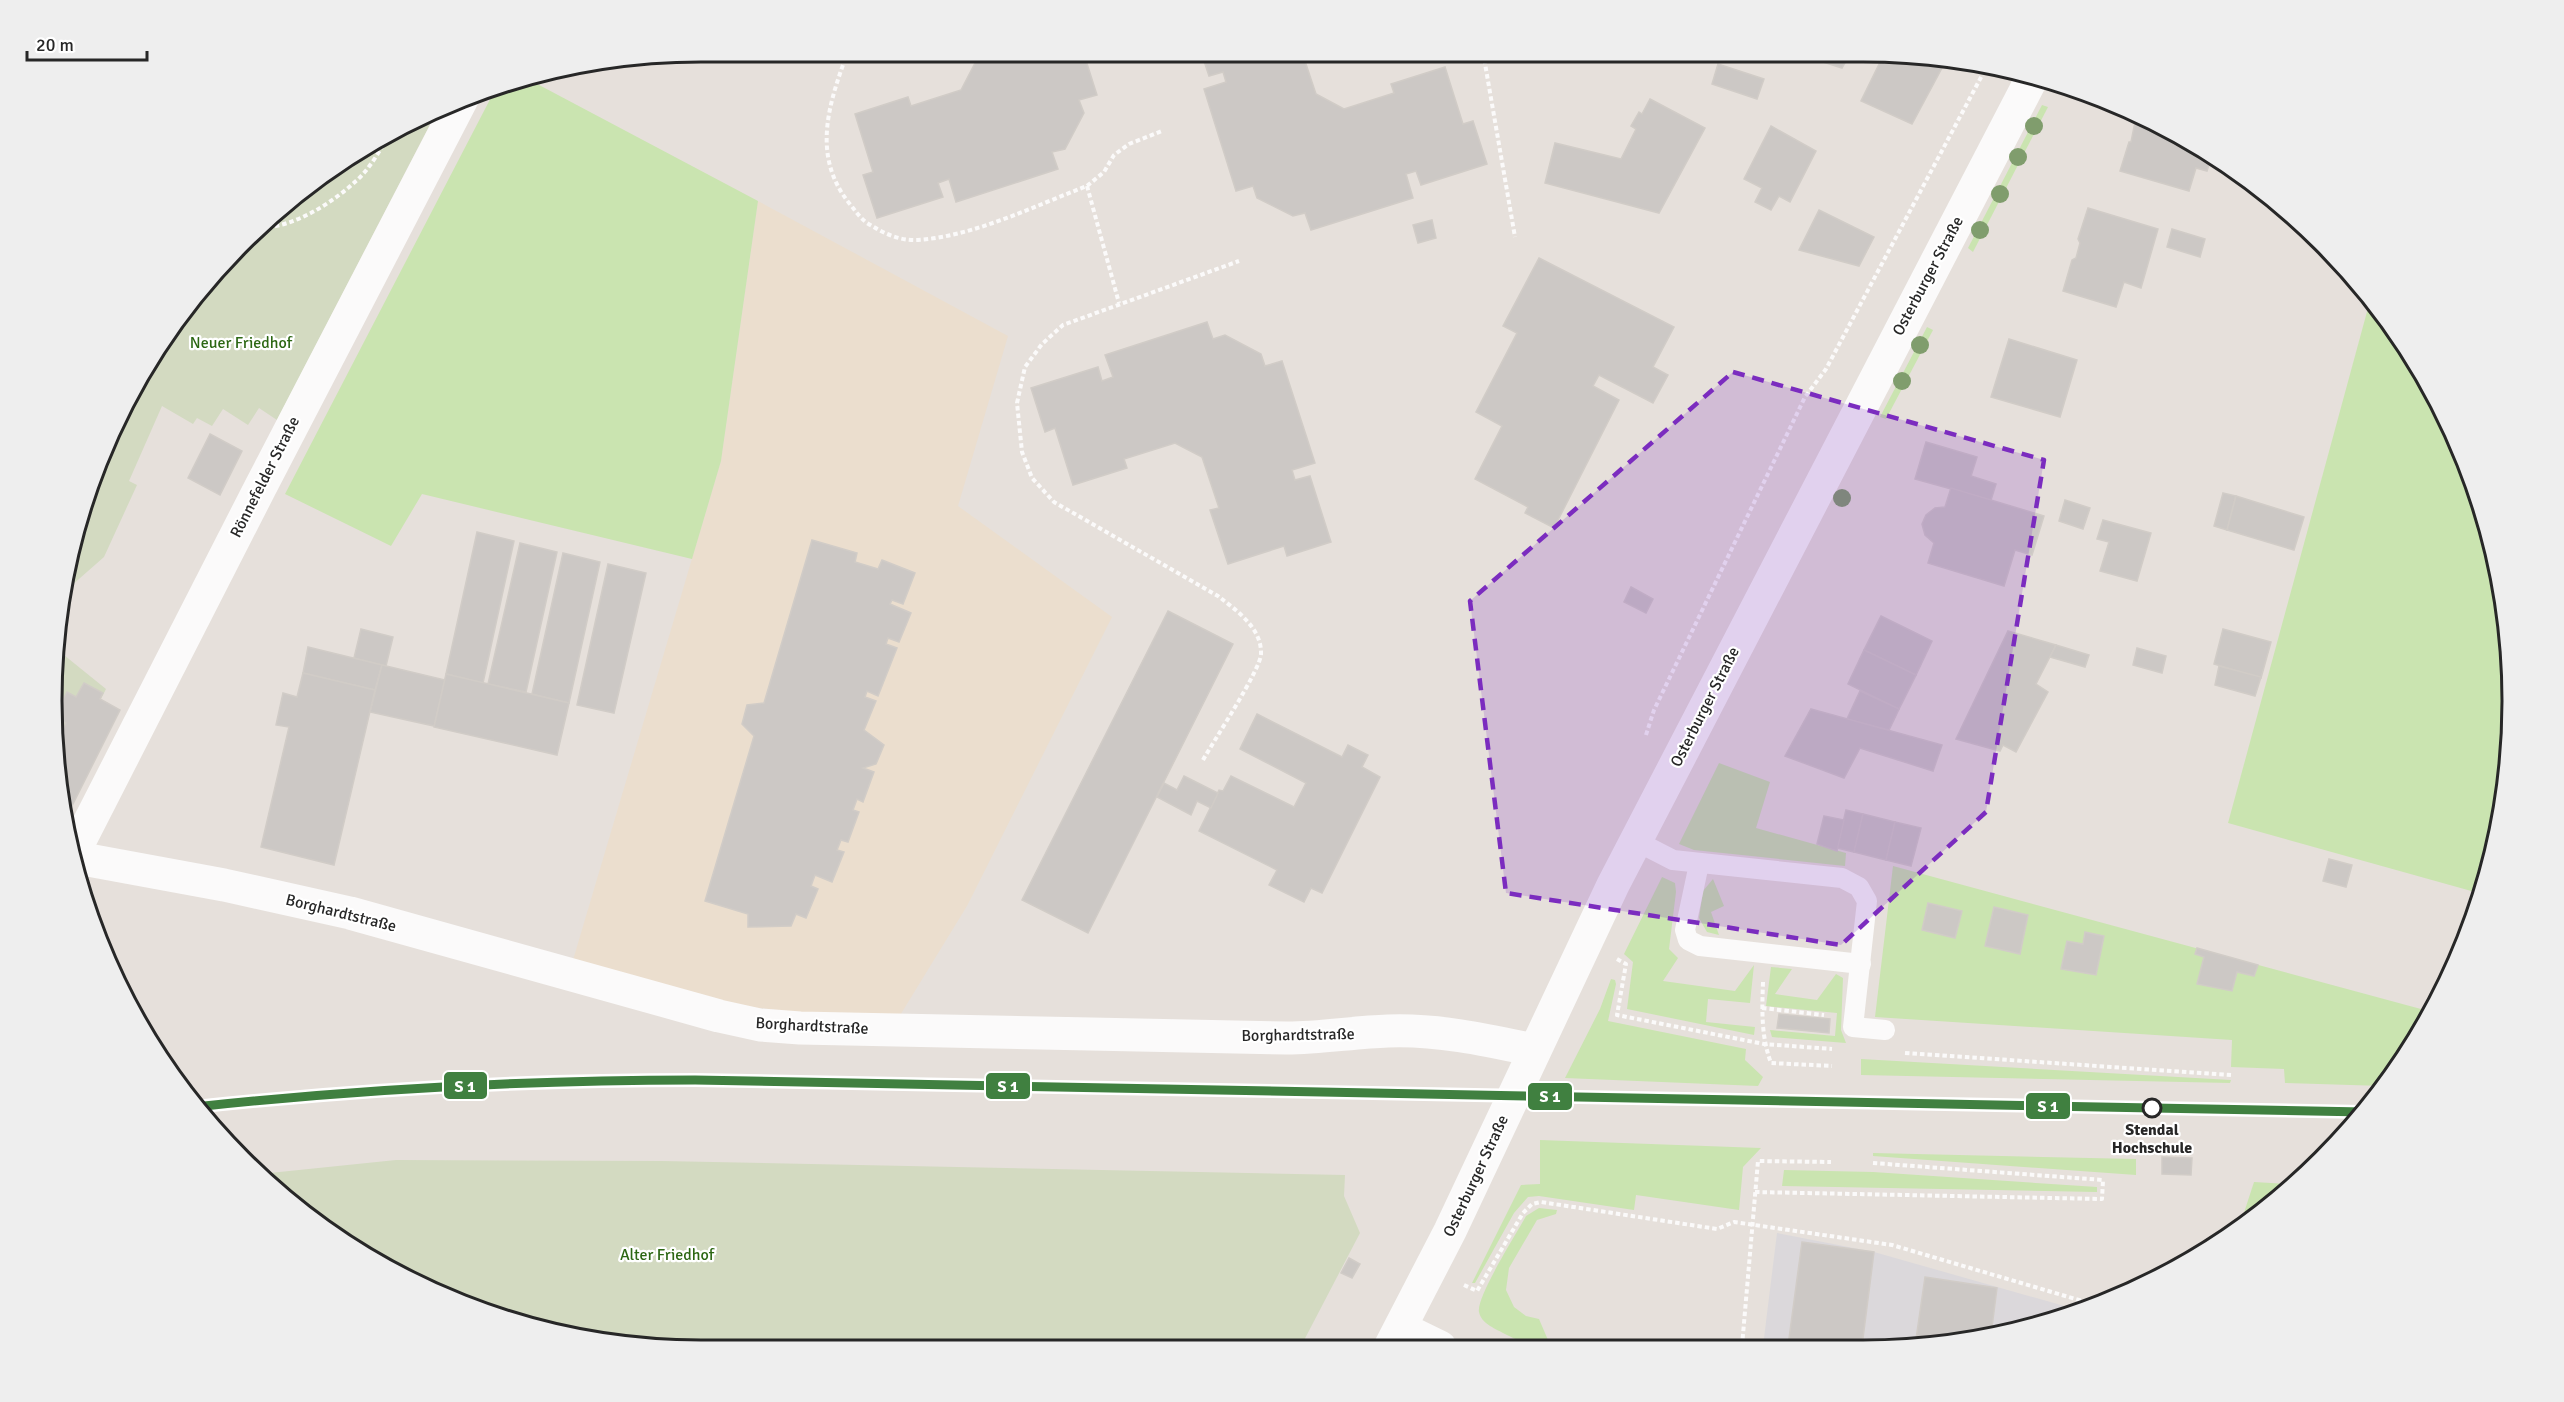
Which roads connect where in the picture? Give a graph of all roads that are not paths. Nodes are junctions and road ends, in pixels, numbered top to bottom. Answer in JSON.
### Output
{"nodes":[{"id":1,"x":2029,"y":83,"type":"edge"},
{"id":2,"x":456,"y":110,"type":"edge"},
{"id":3,"x":1636,"y":841,"type":"junction"},
{"id":4,"x":78,"y":846,"type":"edge"},
{"id":5,"x":81,"y":860,"type":"edge"},
{"id":6,"x":1700,"y":864,"type":"junction"},
{"id":7,"x":1861,"y":964,"type":"junction"},
{"id":8,"x":1885,"y":1030,"type":"dead end"},
{"id":9,"x":1534,"y":1050,"type":"junction"},
{"id":10,"x":1396,"y":1337,"type":"edge"}],
"edges":[{"from":1,"to":3,"type":"street","name":"Osterburger Straße"},
{"from":2,"to":4,"type":"street","name":"Rönnefelder Straße"},
{"from":3,"to":6,"type":"lane"},
{"from":3,"to":9,"type":"street","name":"Osterburger Straße"},
{"from":5,"to":9,"type":"street","name":"Borghardtstraße"},
{"from":6,"to":7,"type":"lane"},
{"from":6,"to":7,"type":"lane"},
{"from":7,"to":8,"type":"lane"},
{"from":9,"to":10,"type":"street","name":"Osterburger Straße"}]}
